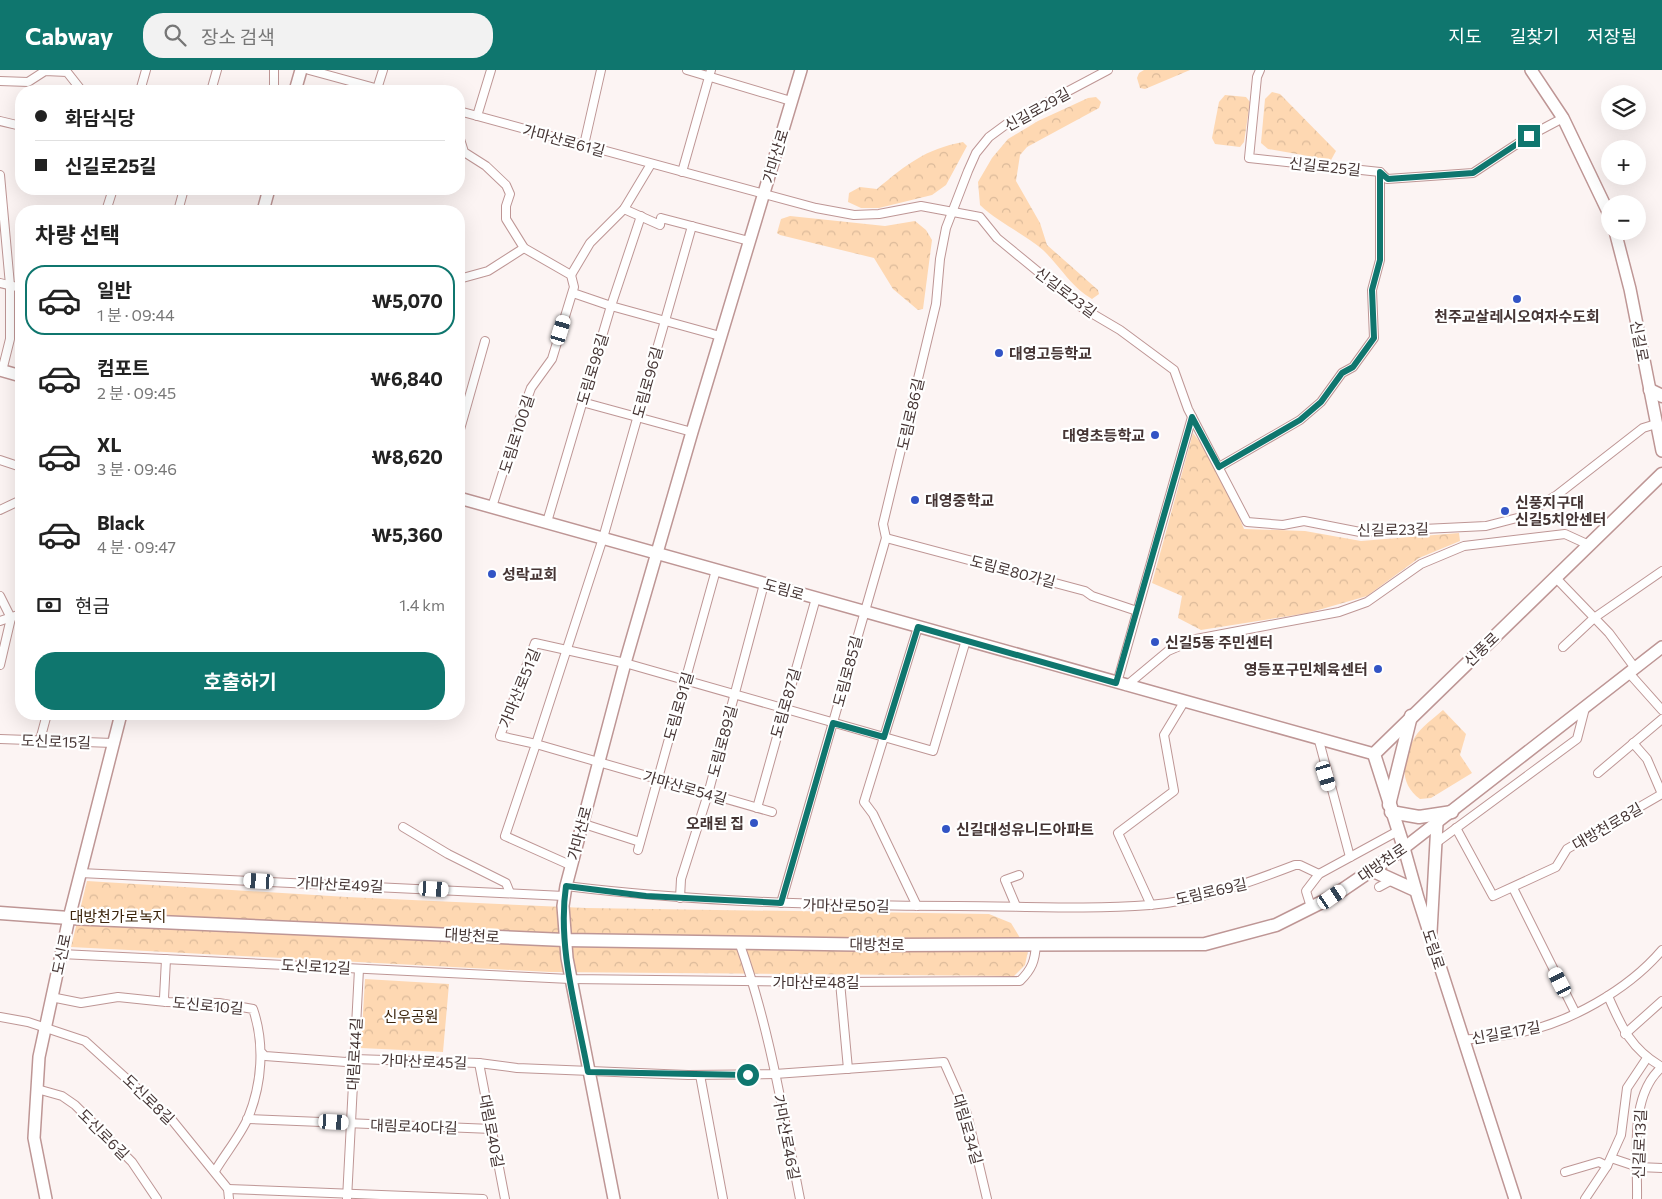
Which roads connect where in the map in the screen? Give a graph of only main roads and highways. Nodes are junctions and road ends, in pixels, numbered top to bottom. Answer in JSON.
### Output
{"nodes":[{"id":1,"x":301,"y":70,"type":"edge"},
{"id":2,"x":801,"y":70,"type":"edge"},
{"id":3,"x":1531,"y":70,"type":"edge"},
{"id":4,"x":297,"y":85,"type":"edge"},
{"id":5,"x":1601,"y":197,"type":"edge"},
{"id":6,"x":1617,"y":240,"type":"edge"},
{"id":7,"x":1,"y":370,"type":"edge"},
{"id":8,"x":15,"y":374,"type":"edge"},
{"id":9,"x":1650,"y":390,"type":"junction"},
{"id":10,"x":1662,"y":396,"type":"edge"},
{"id":11,"x":1662,"y":451,"type":"edge"},
{"id":12,"x":1662,"y":474,"type":"edge"},
{"id":13,"x":465,"y":500,"type":"edge"},
{"id":14,"x":657,"y":553,"type":"junction"},
{"id":15,"x":1662,"y":647,"type":"edge"},
{"id":16,"x":1411,"y":716,"type":"junction"},
{"id":17,"x":119,"y":720,"type":"edge"},
{"id":18,"x":1374,"y":754,"type":"junction"},
{"id":19,"x":1390,"y":809,"type":"junction"},
{"id":20,"x":1452,"y":812,"type":"junction"},
{"id":21,"x":1437,"y":823,"type":"junction"},
{"id":22,"x":1404,"y":848,"type":"junction"},
{"id":23,"x":1371,"y":870,"type":"junction"},
{"id":24,"x":1416,"y":894,"type":"junction"},
{"id":25,"x":0,"y":912,"type":"edge"},
{"id":26,"x":69,"y":918,"type":"junction"},
{"id":27,"x":1431,"y":938,"type":"junction"},
{"id":28,"x":565,"y":940,"type":"junction"},
{"id":29,"x":46,"y":1199,"type":"edge"},
{"id":30,"x":614,"y":1199,"type":"edge"},
{"id":31,"x":1515,"y":1199,"type":"edge"}],
"edges":[{"from":1,"to":4,"type":"main road"},
{"from":2,"to":14,"type":"main road","name":"가마산로"},
{"from":3,"to":5,"type":"main road"},
{"from":6,"to":9,"type":"main road","name":"신길로"},
{"from":7,"to":8,"type":"main road"},
{"from":9,"to":10,"type":"main road"},
{"from":9,"to":11,"type":"main road","name":"신길로"},
{"from":12,"to":16,"type":"main road","name":"신풍로"},
{"from":13,"to":14,"type":"main road","name":"도림로"},
{"from":14,"to":18,"type":"main road","name":"도림로"},
{"from":14,"to":28,"type":"main road","name":"가마산로"},
{"from":15,"to":20,"type":"main road","name":"대방천로"},
{"from":16,"to":18,"type":"main road","name":"신풍로"},
{"from":16,"to":19,"type":"main road"},
{"from":17,"to":26,"type":"main road","name":"도신로"},
{"from":18,"to":19,"type":"main road","name":"도림로"},
{"from":19,"to":20,"type":"main road"},
{"from":19,"to":22,"type":"main road","name":"도림로"},
{"from":20,"to":21,"type":"main road","name":"대방천로"},
{"from":21,"to":22,"type":"main road","name":"대방천로"},
{"from":21,"to":27,"type":"main road"},
{"from":22,"to":23,"type":"main road","name":"대방천로"},
{"from":22,"to":24,"type":"main road","name":"도림로"},
{"from":23,"to":24,"type":"main road"},
{"from":23,"to":28,"type":"main road","name":"대방천로"},
{"from":24,"to":27,"type":"main road","name":"도림로"},
{"from":25,"to":26,"type":"main road","name":"대방천로"},
{"from":26,"to":28,"type":"main road","name":"대방천로"},
{"from":26,"to":29,"type":"main road","name":"도신로"},
{"from":27,"to":31,"type":"main road","name":"도림로"},
{"from":28,"to":30,"type":"main road","name":"가마산로"}]}
